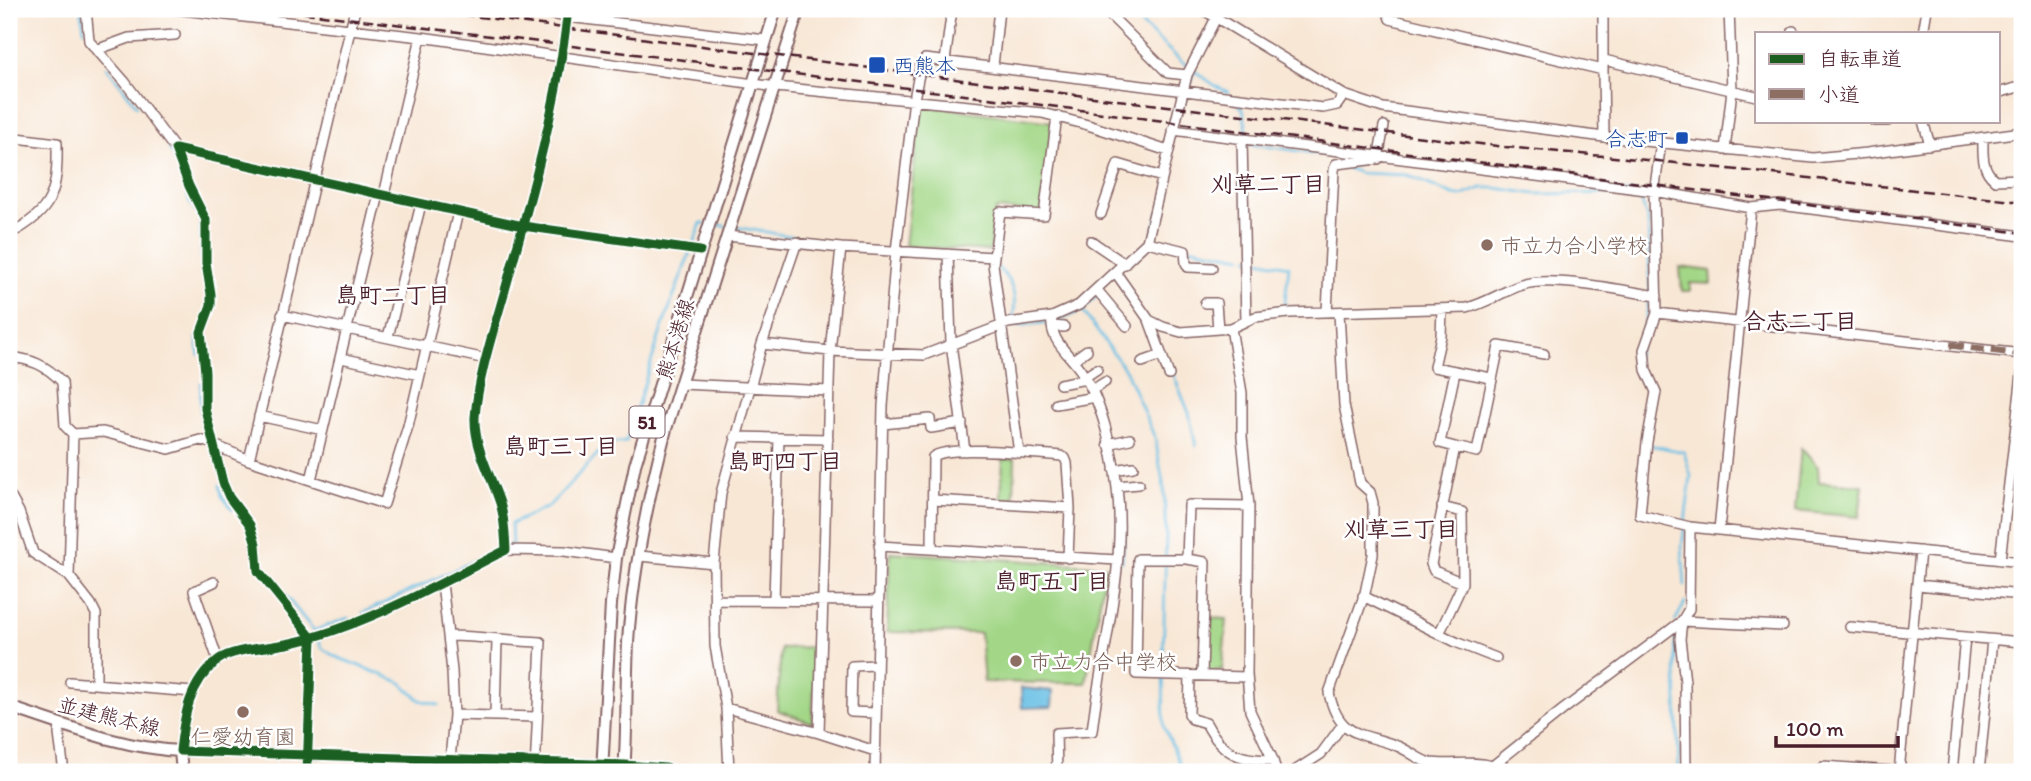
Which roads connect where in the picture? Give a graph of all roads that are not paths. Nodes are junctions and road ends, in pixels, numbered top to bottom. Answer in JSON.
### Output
{"nodes":[{"id":1,"x":86,"y":9,"type":"edge"},
{"id":2,"x":173,"y":9,"type":"edge"},
{"id":3,"x":355,"y":9,"type":"edge"},
{"id":4,"x":526,"y":9,"type":"edge"},
{"id":5,"x":776,"y":9,"type":"edge"},
{"id":6,"x":799,"y":9,"type":"edge"},
{"id":7,"x":952,"y":9,"type":"edge"},
{"id":8,"x":999,"y":9,"type":"edge"},
{"id":9,"x":1104,"y":9,"type":"edge"},
{"id":10,"x":1202,"y":9,"type":"edge"},
{"id":11,"x":1388,"y":9,"type":"edge"},
{"id":12,"x":1603,"y":9,"type":"edge"},
{"id":13,"x":1728,"y":9,"type":"edge"},
{"id":14,"x":1927,"y":9,"type":"edge"},
{"id":15,"x":567,"y":13,"type":"edge"},
{"id":16,"x":1216,"y":18,"type":"junction"},
{"id":17,"x":351,"y":29,"type":"junction"},
{"id":18,"x":1923,"y":32,"type":"edge"},
{"id":19,"x":175,"y":35,"type":"dead end"},
{"id":20,"x":421,"y":37,"type":"junction"},
{"id":21,"x":766,"y":40,"type":"junction"},
{"id":22,"x":96,"y":50,"type":"junction"},
{"id":23,"x":562,"y":57,"type":"junction"},
{"id":24,"x":945,"y":61,"type":"junction"},
{"id":25,"x":1604,"y":65,"type":"junction"},
{"id":26,"x":993,"y":66,"type":"junction"},
{"id":27,"x":1187,"y":75,"type":"junction"},
{"id":28,"x":752,"y":83,"type":"junction"},
{"id":29,"x":2022,"y":86,"type":"edge"},
{"id":30,"x":776,"y":87,"type":"junction"},
{"id":31,"x":1732,"y":90,"type":"junction"},
{"id":32,"x":1183,"y":91,"type":"junction"},
{"id":33,"x":2000,"y":92,"type":"edge"},
{"id":34,"x":1344,"y":95,"type":"junction"},
{"id":35,"x":1755,"y":96,"type":"edge"},
{"id":36,"x":914,"y":99,"type":"junction"},
{"id":37,"x":1056,"y":116,"type":"junction"},
{"id":38,"x":1925,"y":122,"type":"edge"},
{"id":39,"x":1384,"y":126,"type":"dead end"},
{"id":40,"x":1173,"y":130,"type":"junction"},
{"id":41,"x":2022,"y":132,"type":"edge"},
{"id":42,"x":9,"y":137,"type":"edge"},
{"id":43,"x":1604,"y":137,"type":"junction"},
{"id":44,"x":1983,"y":138,"type":"junction"},
{"id":45,"x":1242,"y":139,"type":"junction"},
{"id":46,"x":1661,"y":142,"type":"junction"},
{"id":47,"x":1930,"y":145,"type":"junction"},
{"id":48,"x":175,"y":149,"type":"junction"},
{"id":49,"x":1725,"y":150,"type":"junction"},
{"id":50,"x":1168,"y":151,"type":"junction"},
{"id":51,"x":1379,"y":155,"type":"junction"},
{"id":52,"x":1162,"y":177,"type":"junction"},
{"id":53,"x":314,"y":179,"type":"junction"},
{"id":54,"x":2022,"y":179,"type":"edge"},
{"id":55,"x":1654,"y":191,"type":"junction"},
{"id":56,"x":381,"y":195,"type":"junction"},
{"id":57,"x":421,"y":204,"type":"junction"},
{"id":58,"x":1751,"y":208,"type":"junction"},
{"id":59,"x":458,"y":212,"type":"junction"},
{"id":60,"x":1101,"y":214,"type":"dead end"},
{"id":61,"x":523,"y":226,"type":"junction"},
{"id":62,"x":9,"y":234,"type":"edge"},
{"id":63,"x":727,"y":236,"type":"junction"},
{"id":64,"x":2022,"y":236,"type":"edge"},
{"id":65,"x":1091,"y":241,"type":"dead end"},
{"id":66,"x":797,"y":242,"type":"junction"},
{"id":67,"x":1147,"y":242,"type":"junction"},
{"id":68,"x":841,"y":248,"type":"junction"},
{"id":69,"x":700,"y":251,"type":"junction"},
{"id":70,"x":896,"y":251,"type":"junction"},
{"id":71,"x":947,"y":254,"type":"junction"},
{"id":72,"x":994,"y":257,"type":"junction"},
{"id":73,"x":1125,"y":264,"type":"junction"},
{"id":74,"x":1212,"y":268,"type":"dead end"},
{"id":75,"x":1116,"y":273,"type":"junction"},
{"id":76,"x":1097,"y":290,"type":"junction"},
{"id":77,"x":1657,"y":296,"type":"junction"},
{"id":78,"x":1205,"y":303,"type":"dead end"},
{"id":79,"x":1442,"y":309,"type":"junction"},
{"id":80,"x":1328,"y":312,"type":"junction"},
{"id":81,"x":1339,"y":312,"type":"junction"},
{"id":82,"x":1657,"y":313,"type":"junction"},
{"id":83,"x":282,"y":315,"type":"junction"},
{"id":84,"x":1149,"y":320,"type":"junction"},
{"id":85,"x":1052,"y":321,"type":"junction"},
{"id":86,"x":1246,"y":321,"type":"junction"},
{"id":87,"x":1741,"y":323,"type":"junction"},
{"id":88,"x":1001,"y":326,"type":"junction"},
{"id":89,"x":1127,"y":326,"type":"dead end"},
{"id":90,"x":1064,"y":327,"type":"dead end"},
{"id":91,"x":348,"y":328,"type":"junction"},
{"id":92,"x":1231,"y":328,"type":"junction"},
{"id":93,"x":1218,"y":329,"type":"junction"},
{"id":94,"x":388,"y":337,"type":"junction"},
{"id":95,"x":951,"y":343,"type":"junction"},
{"id":96,"x":762,"y":344,"type":"junction"},
{"id":97,"x":426,"y":345,"type":"junction"},
{"id":98,"x":1087,"y":350,"type":"dead end"},
{"id":99,"x":830,"y":351,"type":"junction"},
{"id":100,"x":887,"y":354,"type":"junction"},
{"id":101,"x":1544,"y":354,"type":"dead end"},
{"id":102,"x":2022,"y":354,"type":"edge"},
{"id":103,"x":1162,"y":355,"type":"junction"},
{"id":104,"x":9,"y":357,"type":"edge"},
{"id":105,"x":341,"y":358,"type":"junction"},
{"id":106,"x":486,"y":359,"type":"junction"},
{"id":107,"x":1073,"y":360,"type":"junction"},
{"id":108,"x":1142,"y":362,"type":"dead end"},
{"id":109,"x":1097,"y":369,"type":"dead end"},
{"id":110,"x":1455,"y":372,"type":"junction"},
{"id":111,"x":1169,"y":374,"type":"dead end"},
{"id":112,"x":2022,"y":374,"type":"edge"},
{"id":113,"x":420,"y":375,"type":"junction"},
{"id":114,"x":1086,"y":378,"type":"junction"},
{"id":115,"x":1491,"y":378,"type":"junction"},
{"id":116,"x":1105,"y":382,"type":"dead end"},
{"id":117,"x":681,"y":384,"type":"junction"},
{"id":118,"x":1060,"y":384,"type":"dead end"},
{"id":119,"x":750,"y":389,"type":"junction"},
{"id":120,"x":830,"y":391,"type":"junction"},
{"id":121,"x":1093,"y":393,"type":"junction"},
{"id":122,"x":1056,"y":404,"type":"dead end"},
{"id":123,"x":259,"y":416,"type":"junction"},
{"id":124,"x":962,"y":422,"type":"junction"},
{"id":125,"x":883,"y":424,"type":"junction"},
{"id":126,"x":323,"y":430,"type":"junction"},
{"id":127,"x":73,"y":434,"type":"junction"},
{"id":128,"x":735,"y":437,"type":"junction"},
{"id":129,"x":779,"y":438,"type":"junction"},
{"id":130,"x":828,"y":439,"type":"junction"},
{"id":131,"x":1130,"y":439,"type":"dead end"},
{"id":132,"x":210,"y":443,"type":"junction"},
{"id":133,"x":1108,"y":444,"type":"junction"},
{"id":134,"x":1455,"y":447,"type":"junction"},
{"id":135,"x":965,"y":451,"type":"junction"},
{"id":136,"x":1019,"y":453,"type":"junction"},
{"id":137,"x":248,"y":460,"type":"junction"},
{"id":138,"x":1133,"y":467,"type":"dead end"},
{"id":139,"x":1114,"y":470,"type":"junction"},
{"id":140,"x":311,"y":480,"type":"junction"},
{"id":141,"x":1139,"y":484,"type":"dead end"},
{"id":142,"x":1117,"y":486,"type":"junction"},
{"id":143,"x":9,"y":494,"type":"edge"},
{"id":144,"x":933,"y":500,"type":"junction"},
{"id":145,"x":1249,"y":506,"type":"junction"},
{"id":146,"x":1070,"y":508,"type":"junction"},
{"id":147,"x":1442,"y":508,"type":"junction"},
{"id":148,"x":1690,"y":527,"type":"junction"},
{"id":149,"x":1719,"y":530,"type":"junction"},
{"id":150,"x":880,"y":546,"type":"junction"},
{"id":151,"x":932,"y":548,"type":"junction"},
{"id":152,"x":506,"y":550,"type":"junction"},
{"id":153,"x":1920,"y":551,"type":"junction"},
{"id":154,"x":639,"y":556,"type":"junction"},
{"id":155,"x":616,"y":558,"type":"junction"},
{"id":156,"x":1068,"y":558,"type":"junction"},
{"id":157,"x":1187,"y":559,"type":"junction"},
{"id":158,"x":1117,"y":560,"type":"junction"},
{"id":159,"x":2000,"y":560,"type":"junction"},
{"id":160,"x":2022,"y":562,"type":"edge"},
{"id":161,"x":714,"y":564,"type":"junction"},
{"id":162,"x":69,"y":576,"type":"junction"},
{"id":163,"x":214,"y":582,"type":"dead end"},
{"id":164,"x":442,"y":583,"type":"junction"},
{"id":165,"x":1463,"y":583,"type":"junction"},
{"id":166,"x":1917,"y":585,"type":"junction"},
{"id":167,"x":2022,"y":595,"type":"edge"},
{"id":168,"x":1363,"y":596,"type":"junction"},
{"id":169,"x":715,"y":600,"type":"junction"},
{"id":170,"x":774,"y":600,"type":"junction"},
{"id":171,"x":824,"y":601,"type":"junction"},
{"id":172,"x":878,"y":601,"type":"junction"},
{"id":173,"x":1682,"y":621,"type":"junction"},
{"id":174,"x":1783,"y":626,"type":"dead end"},
{"id":175,"x":1850,"y":627,"type":"dead end"},
{"id":176,"x":1913,"y":631,"type":"junction"},
{"id":177,"x":1439,"y":634,"type":"junction"},
{"id":178,"x":449,"y":636,"type":"junction"},
{"id":179,"x":312,"y":638,"type":"junction"},
{"id":180,"x":1965,"y":638,"type":"junction"},
{"id":181,"x":497,"y":640,"type":"junction"},
{"id":182,"x":1992,"y":640,"type":"junction"},
{"id":183,"x":2022,"y":642,"type":"edge"},
{"id":184,"x":1496,"y":658,"type":"dead end"},
{"id":185,"x":218,"y":660,"type":"junction"},
{"id":186,"x":877,"y":665,"type":"junction"},
{"id":187,"x":1190,"y":676,"type":"junction"},
{"id":188,"x":1202,"y":676,"type":"junction"},
{"id":189,"x":1247,"y":677,"type":"junction"},
{"id":190,"x":70,"y":682,"type":"dead end"},
{"id":191,"x":96,"y":684,"type":"junction"},
{"id":192,"x":193,"y":692,"type":"junction"},
{"id":193,"x":9,"y":707,"type":"edge"},
{"id":194,"x":726,"y":708,"type":"junction"},
{"id":195,"x":2022,"y":709,"type":"edge"},
{"id":196,"x":876,"y":713,"type":"junction"},
{"id":197,"x":454,"y":715,"type":"junction"},
{"id":198,"x":495,"y":716,"type":"junction"},
{"id":199,"x":537,"y":717,"type":"junction"},
{"id":200,"x":1343,"y":724,"type":"junction"},
{"id":201,"x":60,"y":726,"type":"junction"},
{"id":202,"x":819,"y":733,"type":"junction"},
{"id":203,"x":180,"y":751,"type":"junction"},
{"id":204,"x":875,"y":751,"type":"junction"},
{"id":205,"x":308,"y":755,"type":"junction"},
{"id":206,"x":449,"y":760,"type":"junction"},
{"id":207,"x":1273,"y":760,"type":"junction"},
{"id":208,"x":1823,"y":766,"type":"dead end"},
{"id":209,"x":535,"y":767,"type":"edge"},
{"id":210,"x":1429,"y":768,"type":"edge"},
{"id":211,"x":602,"y":769,"type":"edge"},
{"id":212,"x":625,"y":769,"type":"edge"},
{"id":213,"x":1488,"y":769,"type":"edge"},
{"id":214,"x":64,"y":772,"type":"edge"},
{"id":215,"x":182,"y":772,"type":"edge"},
{"id":216,"x":307,"y":772,"type":"edge"},
{"id":217,"x":449,"y":772,"type":"edge"},
{"id":218,"x":682,"y":772,"type":"edge"},
{"id":219,"x":729,"y":772,"type":"edge"},
{"id":220,"x":874,"y":772,"type":"edge"},
{"id":221,"x":1057,"y":772,"type":"edge"},
{"id":222,"x":1276,"y":772,"type":"edge"},
{"id":223,"x":1293,"y":772,"type":"edge"},
{"id":224,"x":1686,"y":772,"type":"edge"},
{"id":225,"x":1901,"y":772,"type":"edge"},
{"id":226,"x":1952,"y":772,"type":"edge"},
{"id":227,"x":1979,"y":772,"type":"edge"},
{"id":228,"x":2020,"y":772,"type":"edge"}],
"edges":[{"from":1,"to":22,"type":"street"},
{"from":2,"to":17,"type":"street"},
{"from":3,"to":17,"type":"street"},
{"from":4,"to":15,"type":"street"},
{"from":5,"to":21,"type":"main road","name":"熊本港線","number":"51"},
{"from":6,"to":30,"type":"main road","name":"熊本港線","number":"51"},
{"from":7,"to":24,"type":"street"},
{"from":8,"to":26,"type":"street"},
{"from":9,"to":27,"type":"street"},
{"from":10,"to":16,"type":"street"},
{"from":11,"to":25,"type":"street"},
{"from":12,"to":25,"type":"street"},
{"from":13,"to":31,"type":"street"},
{"from":14,"to":18,"type":"street"},
{"from":15,"to":21,"type":"street"},
{"from":15,"to":23,"type":"street"},
{"from":16,"to":27,"type":"street"},
{"from":16,"to":34,"type":"street"},
{"from":17,"to":20,"type":"street"},
{"from":17,"to":53,"type":"street"},
{"from":19,"to":22,"type":"street"},
{"from":20,"to":23,"type":"street"},
{"from":20,"to":56,"type":"street"},
{"from":21,"to":28,"type":"main road","name":"熊本港線","number":"51"},
{"from":22,"to":48,"type":"street"},
{"from":23,"to":28,"type":"street"},
{"from":23,"to":61,"type":"street"},
{"from":24,"to":26,"type":"street"},
{"from":24,"to":36,"type":"street"},
{"from":25,"to":31,"type":"street"},
{"from":25,"to":43,"type":"street"},
{"from":26,"to":32,"type":"street"},
{"from":27,"to":32,"type":"street"},
{"from":28,"to":30,"type":"street"},
{"from":28,"to":69,"type":"main road","name":"熊本港線","number":"51"},
{"from":29,"to":33,"type":"street"},
{"from":30,"to":36,"type":"street"},
{"from":30,"to":63,"type":"main road","name":"熊本港線","number":"51"},
{"from":31,"to":35,"type":"street"},
{"from":31,"to":49,"type":"street"},
{"from":32,"to":34,"type":"street"},
{"from":32,"to":40,"type":"street"},
{"from":34,"to":43,"type":"street"},
{"from":36,"to":37,"type":"street"},
{"from":36,"to":70,"type":"street"},
{"from":37,"to":50,"type":"street"},
{"from":37,"to":72,"type":"street"},
{"from":38,"to":47,"type":"street"},
{"from":39,"to":51,"type":"street"},
{"from":40,"to":45,"type":"street"},
{"from":40,"to":50,"type":"street"},
{"from":41,"to":44,"type":"street"},
{"from":42,"to":62,"type":"street"},
{"from":43,"to":46,"type":"street"},
{"from":44,"to":47,"type":"street"},
{"from":44,"to":54,"type":"street"},
{"from":45,"to":51,"type":"street"},
{"from":45,"to":86,"type":"street"},
{"from":46,"to":49,"type":"street"},
{"from":46,"to":55,"type":"street"},
{"from":47,"to":49,"type":"street"},
{"from":48,"to":53,"type":"street"},
{"from":48,"to":132,"type":"street"},
{"from":50,"to":52,"type":"street"},
{"from":51,"to":55,"type":"street"},
{"from":51,"to":80,"type":"street"},
{"from":52,"to":60,"type":"street"},
{"from":52,"to":67,"type":"street"},
{"from":53,"to":56,"type":"street"},
{"from":53,"to":83,"type":"street"},
{"from":55,"to":58,"type":"street"},
{"from":55,"to":77,"type":"street"},
{"from":56,"to":57,"type":"street"},
{"from":56,"to":91,"type":"street"},
{"from":57,"to":59,"type":"street"},
{"from":57,"to":94,"type":"street"},
{"from":58,"to":64,"type":"street"},
{"from":58,"to":87,"type":"street"},
{"from":59,"to":61,"type":"street"},
{"from":59,"to":97,"type":"street"},
{"from":61,"to":69,"type":"street"},
{"from":61,"to":106,"type":"street"},
{"from":63,"to":66,"type":"street"},
{"from":63,"to":117,"type":"main road","name":"熊本港線","number":"51"},
{"from":65,"to":73,"type":"street"},
{"from":66,"to":68,"type":"street"},
{"from":66,"to":96,"type":"street"},
{"from":67,"to":73,"type":"street"},
{"from":67,"to":74,"type":"street"},
{"from":68,"to":70,"type":"street"},
{"from":68,"to":99,"type":"street"},
{"from":69,"to":155,"type":"main road","name":"熊本港線","number":"51"},
{"from":70,"to":71,"type":"street"},
{"from":70,"to":100,"type":"street"},
{"from":71,"to":72,"type":"street"},
{"from":71,"to":95,"type":"street"},
{"from":72,"to":88,"type":"street"},
{"from":73,"to":75,"type":"street"},
{"from":75,"to":76,"type":"street"},
{"from":75,"to":84,"type":"street"},
{"from":76,"to":85,"type":"street"},
{"from":76,"to":89,"type":"street"},
{"from":77,"to":79,"type":"street"},
{"from":77,"to":82,"type":"street"},
{"from":78,"to":93,"type":"street"},
{"from":79,"to":81,"type":"street"},
{"from":79,"to":110,"type":"street"},
{"from":80,"to":81,"type":"street"},
{"from":80,"to":86,"type":"street"},
{"from":81,"to":168,"type":"street"},
{"from":82,"to":87,"type":"street"},
{"from":82,"to":148,"type":"street"},
{"from":83,"to":91,"type":"street"},
{"from":83,"to":123,"type":"street"},
{"from":84,"to":93,"type":"street"},
{"from":84,"to":103,"type":"street"},
{"from":85,"to":88,"type":"street"},
{"from":85,"to":90,"type":"street"},
{"from":85,"to":107,"type":"street"},
{"from":86,"to":92,"type":"street"},
{"from":87,"to":102,"type":"street"},
{"from":87,"to":149,"type":"street"},
{"from":88,"to":95,"type":"street"},
{"from":88,"to":136,"type":"street"},
{"from":91,"to":94,"type":"street"},
{"from":91,"to":105,"type":"street"},
{"from":92,"to":93,"type":"street"},
{"from":92,"to":145,"type":"street"},
{"from":94,"to":97,"type":"street"},
{"from":95,"to":100,"type":"street"},
{"from":95,"to":124,"type":"street"},
{"from":96,"to":99,"type":"street"},
{"from":96,"to":119,"type":"street"},
{"from":97,"to":106,"type":"street"},
{"from":97,"to":113,"type":"street"},
{"from":98,"to":107,"type":"street"},
{"from":99,"to":100,"type":"street"},
{"from":99,"to":120,"type":"street"},
{"from":100,"to":125,"type":"street"},
{"from":101,"to":115,"type":"street"},
{"from":103,"to":108,"type":"street"},
{"from":103,"to":111,"type":"street"},
{"from":104,"to":127,"type":"street"},
{"from":105,"to":113,"type":"street"},
{"from":105,"to":126,"type":"street"},
{"from":106,"to":152,"type":"street"},
{"from":107,"to":114,"type":"street"},
{"from":109,"to":114,"type":"street"},
{"from":110,"to":115,"type":"street"},
{"from":110,"to":134,"type":"street"},
{"from":112,"to":159,"type":"street"},
{"from":113,"to":140,"type":"street"},
{"from":114,"to":118,"type":"street"},
{"from":114,"to":121,"type":"street"},
{"from":115,"to":134,"type":"street"},
{"from":116,"to":121,"type":"street"},
{"from":117,"to":119,"type":"street"},
{"from":117,"to":154,"type":"main road","name":"熊本港線","number":"51"},
{"from":119,"to":120,"type":"street"},
{"from":119,"to":128,"type":"street"},
{"from":120,"to":130,"type":"street"},
{"from":121,"to":122,"type":"street"},
{"from":121,"to":133,"type":"street"},
{"from":123,"to":126,"type":"street"},
{"from":123,"to":137,"type":"street"},
{"from":124,"to":125,"type":"street"},
{"from":124,"to":135,"type":"street"},
{"from":125,"to":150,"type":"street"},
{"from":126,"to":140,"type":"street"},
{"from":127,"to":132,"type":"street"},
{"from":127,"to":162,"type":"street"},
{"from":128,"to":129,"type":"street"},
{"from":128,"to":161,"type":"street"},
{"from":129,"to":130,"type":"street"},
{"from":129,"to":170,"type":"street"},
{"from":130,"to":171,"type":"street"},
{"from":131,"to":133,"type":"street"},
{"from":132,"to":137,"type":"street"},
{"from":132,"to":179,"type":"street"},
{"from":133,"to":139,"type":"street"},
{"from":134,"to":147,"type":"street"},
{"from":135,"to":136,"type":"street"},
{"from":135,"to":144,"type":"street"},
{"from":136,"to":146,"type":"street"},
{"from":137,"to":140,"type":"street"},
{"from":138,"to":139,"type":"street"},
{"from":139,"to":142,"type":"street"},
{"from":141,"to":142,"type":"street"},
{"from":142,"to":158,"type":"street"},
{"from":143,"to":162,"type":"street"},
{"from":144,"to":146,"type":"street"},
{"from":144,"to":151,"type":"street"},
{"from":145,"to":157,"type":"street"},
{"from":145,"to":189,"type":"street"},
{"from":146,"to":156,"type":"street"},
{"from":147,"to":165,"type":"street"},
{"from":147,"to":165,"type":"street"},
{"from":148,"to":149,"type":"street"},
{"from":148,"to":173,"type":"street"},
{"from":149,"to":153,"type":"street"},
{"from":150,"to":151,"type":"street"},
{"from":150,"to":172,"type":"street"},
{"from":151,"to":156,"type":"street"},
{"from":152,"to":155,"type":"street"},
{"from":152,"to":164,"type":"street"},
{"from":153,"to":159,"type":"street"},
{"from":153,"to":166,"type":"street"},
{"from":154,"to":161,"type":"street"},
{"from":154,"to":212,"type":"main road","name":"熊本港線","number":"51"},
{"from":155,"to":211,"type":"main road","name":"熊本港線","number":"51"},
{"from":156,"to":158,"type":"street"},
{"from":157,"to":187,"type":"street"},
{"from":157,"to":188,"type":"street"},
{"from":158,"to":221,"type":"street"},
{"from":159,"to":160,"type":"street"},
{"from":161,"to":169,"type":"street"},
{"from":162,"to":191,"type":"street"},
{"from":163,"to":185,"type":"street"},
{"from":164,"to":178,"type":"street"},
{"from":164,"to":179,"type":"street"},
{"from":165,"to":177,"type":"street"},
{"from":166,"to":167,"type":"street"},
{"from":166,"to":176,"type":"street"},
{"from":168,"to":177,"type":"street"},
{"from":168,"to":200,"type":"street"},
{"from":169,"to":170,"type":"street"},
{"from":169,"to":194,"type":"street"},
{"from":170,"to":171,"type":"street"},
{"from":171,"to":172,"type":"street"},
{"from":171,"to":202,"type":"street"},
{"from":172,"to":186,"type":"street"},
{"from":173,"to":174,"type":"street"},
{"from":173,"to":213,"type":"street"},
{"from":173,"to":224,"type":"street"},
{"from":175,"to":176,"type":"street"},
{"from":176,"to":180,"type":"street"},
{"from":176,"to":225,"type":"street"},
{"from":177,"to":184,"type":"street"},
{"from":178,"to":181,"type":"street"},
{"from":178,"to":197,"type":"street"},
{"from":179,"to":185,"type":"street"},
{"from":179,"to":205,"type":"street"},
{"from":180,"to":182,"type":"street"},
{"from":180,"to":226,"type":"street"},
{"from":181,"to":198,"type":"street"},
{"from":181,"to":199,"type":"street"},
{"from":182,"to":183,"type":"street"},
{"from":182,"to":227,"type":"street"},
{"from":185,"to":192,"type":"street"},
{"from":186,"to":196,"type":"street"},
{"from":186,"to":196,"type":"street"},
{"from":187,"to":188,"type":"street"},
{"from":187,"to":207,"type":"street"},
{"from":188,"to":189,"type":"street"},
{"from":189,"to":207,"type":"street"},
{"from":190,"to":191,"type":"street"},
{"from":191,"to":192,"type":"street"},
{"from":192,"to":203,"type":"street"},
{"from":193,"to":201,"type":"main road","name":"並建熊本線"},
{"from":194,"to":202,"type":"street"},
{"from":194,"to":219,"type":"street"},
{"from":195,"to":228,"type":"street"},
{"from":196,"to":204,"type":"street"},
{"from":197,"to":198,"type":"street"},
{"from":197,"to":206,"type":"street"},
{"from":198,"to":199,"type":"street"},
{"from":199,"to":209,"type":"street"},
{"from":200,"to":210,"type":"street"},
{"from":200,"to":223,"type":"street"},
{"from":201,"to":203,"type":"main road","name":"並建熊本線"},
{"from":201,"to":214,"type":"street"},
{"from":202,"to":204,"type":"street"},
{"from":203,"to":205,"type":"street"},
{"from":203,"to":215,"type":"main road","name":"並建熊本線"},
{"from":204,"to":220,"type":"street"},
{"from":205,"to":206,"type":"street"},
{"from":205,"to":216,"type":"street"},
{"from":206,"to":209,"type":"street"},
{"from":206,"to":217,"type":"street"},
{"from":207,"to":222,"type":"street"},
{"from":208,"to":225,"type":"street"},
{"from":209,"to":211,"type":"street"},
{"from":210,"to":213,"type":"street"},
{"from":211,"to":212,"type":"street"},
{"from":212,"to":218,"type":"street"}]}
